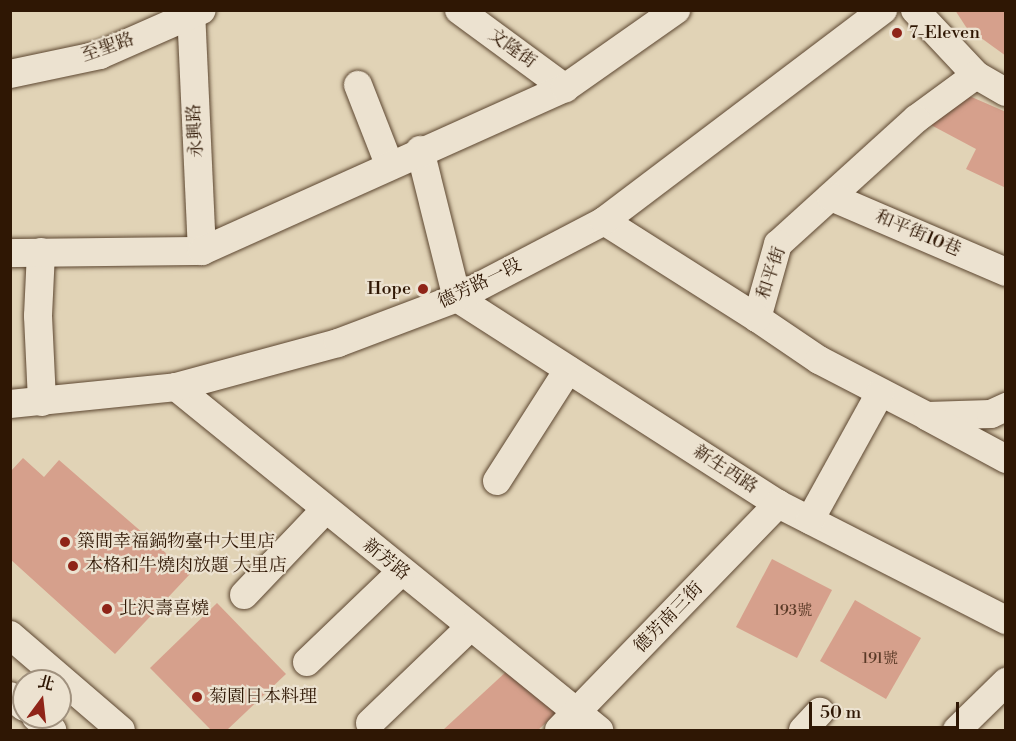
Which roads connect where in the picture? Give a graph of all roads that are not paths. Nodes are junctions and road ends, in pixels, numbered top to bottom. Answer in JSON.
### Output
{"nodes":[{"id":1,"x":459,"y":10,"type":"edge"},
{"id":2,"x":675,"y":10,"type":"edge"},
{"id":3,"x":883,"y":10,"type":"edge"},
{"id":4,"x":915,"y":10,"type":"edge"},
{"id":5,"x":195,"y":12,"type":"edge"},
{"id":6,"x":10,"y":74,"type":"edge"},
{"id":7,"x":976,"y":75,"type":"junction"},
{"id":8,"x":358,"y":85,"type":"dead end"},
{"id":9,"x":565,"y":88,"type":"junction"},
{"id":10,"x":1005,"y":92,"type":"edge"},
{"id":11,"x":420,"y":150,"type":"junction"},
{"id":12,"x":389,"y":164,"type":"junction"},
{"id":13,"x":831,"y":197,"type":"junction"},
{"id":14,"x":604,"y":221,"type":"junction"},
{"id":15,"x":202,"y":251,"type":"junction"},
{"id":16,"x":41,"y":252,"type":"junction"},
{"id":17,"x":10,"y":253,"type":"edge"},
{"id":18,"x":1005,"y":272,"type":"edge"},
{"id":19,"x":457,"y":298,"type":"junction"},
{"id":20,"x":757,"y":318,"type":"junction"},
{"id":21,"x":568,"y":370,"type":"junction"},
{"id":22,"x":176,"y":387,"type":"junction"},
{"id":23,"x":880,"y":393,"type":"junction"},
{"id":24,"x":1005,"y":407,"type":"edge"},
{"id":25,"x":23,"y":408,"type":"edge"},
{"id":26,"x":927,"y":416,"type":"junction"},
{"id":27,"x":1005,"y":459,"type":"edge"},
{"id":28,"x":497,"y":481,"type":"dead end"},
{"id":29,"x":778,"y":504,"type":"junction"},
{"id":30,"x":324,"y":511,"type":"junction"},
{"id":31,"x":810,"y":520,"type":"junction"},
{"id":32,"x":401,"y":572,"type":"junction"},
{"id":33,"x":244,"y":595,"type":"dead end"},
{"id":34,"x":1005,"y":620,"type":"edge"},
{"id":35,"x":470,"y":627,"type":"junction"},
{"id":36,"x":10,"y":635,"type":"edge"},
{"id":37,"x":307,"y":662,"type":"dead end"},
{"id":38,"x":1005,"y":682,"type":"edge"},
{"id":39,"x":370,"y":723,"type":"dead end"},
{"id":40,"x":578,"y":725,"type":"edge"},
{"id":41,"x":121,"y":730,"type":"edge"},
{"id":42,"x":957,"y":730,"type":"edge"}],
"edges":[{"from":1,"to":9,"type":"street","name":"文隆街"},
{"from":2,"to":9,"type":"street"},
{"from":3,"to":14,"type":"street","name":"德芳路一段"},
{"from":4,"to":7,"type":"street"},
{"from":5,"to":6,"type":"street","name":"至聖路"},
{"from":5,"to":15,"type":"street","name":"永興路"},
{"from":7,"to":10,"type":"street"},
{"from":7,"to":13,"type":"street","name":"和平街"},
{"from":8,"to":12,"type":"street"},
{"from":9,"to":11,"type":"street"},
{"from":11,"to":12,"type":"street"},
{"from":11,"to":19,"type":"street"},
{"from":12,"to":15,"type":"street"},
{"from":13,"to":18,"type":"street","name":"和平街10巷"},
{"from":13,"to":20,"type":"street","name":"和平街"},
{"from":14,"to":19,"type":"street","name":"德芳路一段"},
{"from":14,"to":20,"type":"street"},
{"from":15,"to":16,"type":"street"},
{"from":16,"to":17,"type":"street"},
{"from":16,"to":25,"type":"street"},
{"from":19,"to":21,"type":"street","name":"新生西路"},
{"from":19,"to":22,"type":"street","name":"德芳路一段"},
{"from":20,"to":23,"type":"street","name":"和平街"},
{"from":21,"to":28,"type":"street"},
{"from":21,"to":29,"type":"street","name":"新生西路"},
{"from":22,"to":25,"type":"street","name":"德芳路一段"},
{"from":22,"to":30,"type":"street","name":"新芳路"},
{"from":23,"to":26,"type":"street","name":"和平街"},
{"from":23,"to":31,"type":"street"},
{"from":24,"to":26,"type":"street","name":"和平街"},
{"from":26,"to":27,"type":"street"},
{"from":29,"to":31,"type":"street","name":"新生西路"},
{"from":29,"to":40,"type":"street","name":"德芳南三街"},
{"from":30,"to":32,"type":"street","name":"新芳路"},
{"from":30,"to":33,"type":"street"},
{"from":31,"to":34,"type":"street","name":"新生西路"},
{"from":32,"to":35,"type":"street","name":"新芳路"},
{"from":32,"to":37,"type":"street"},
{"from":35,"to":39,"type":"street"},
{"from":35,"to":40,"type":"street","name":"新芳路"},
{"from":36,"to":41,"type":"street"},
{"from":38,"to":42,"type":"street"}]}
